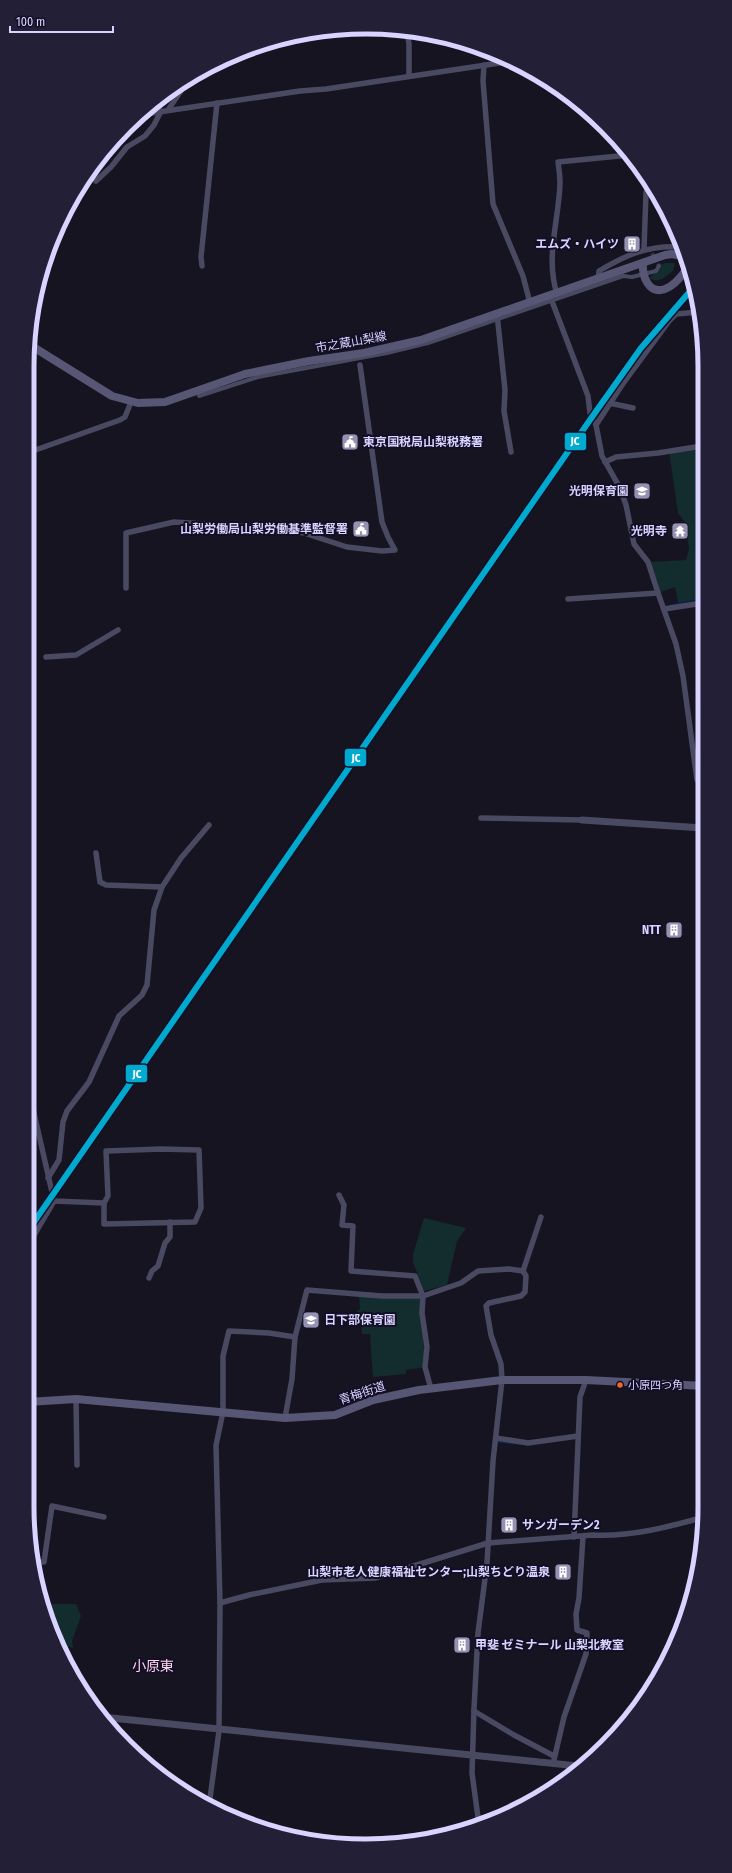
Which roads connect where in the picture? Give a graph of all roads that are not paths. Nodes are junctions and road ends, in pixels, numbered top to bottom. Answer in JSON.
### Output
{"nodes":[{"id":1,"x":408,"y":37,"type":"edge"},
{"id":2,"x":501,"y":63,"type":"edge"},
{"id":3,"x":484,"y":65,"type":"junction"},
{"id":4,"x":409,"y":76,"type":"junction"},
{"id":5,"x":181,"y":91,"type":"edge"},
{"id":6,"x":217,"y":102,"type":"junction"},
{"id":7,"x":168,"y":110,"type":"junction"},
{"id":8,"x":161,"y":111,"type":"junction"},
{"id":9,"x":151,"y":113,"type":"edge"},
{"id":10,"x":623,"y":156,"type":"edge"},
{"id":11,"x":96,"y":181,"type":"dead end"},
{"id":12,"x":647,"y":189,"type":"edge"},
{"id":13,"x":676,"y":247,"type":"edge"},
{"id":14,"x":644,"y":249,"type":"junction"},
{"id":15,"x":679,"y":255,"type":"edge"},
{"id":16,"x":643,"y":263,"type":"junction"},
{"id":17,"x":202,"y":266,"type":"dead end"},
{"id":18,"x":659,"y":266,"type":"dead end"},
{"id":19,"x":684,"y":272,"type":"edge"},
{"id":20,"x":643,"y":274,"type":"junction"},
{"id":21,"x":598,"y":279,"type":"junction"},
{"id":22,"x":553,"y":297,"type":"junction"},
{"id":23,"x":530,"y":303,"type":"junction"},
{"id":24,"x":694,"y":312,"type":"edge"},
{"id":25,"x":497,"y":317,"type":"junction"},
{"id":26,"x":35,"y":348,"type":"edge"},
{"id":27,"x":360,"y":365,"type":"dead end"},
{"id":28,"x":199,"y":396,"type":"dead end"},
{"id":29,"x":131,"y":402,"type":"junction"},
{"id":30,"x":609,"y":403,"type":"junction"},
{"id":31,"x":633,"y":408,"type":"dead end"},
{"id":32,"x":596,"y":425,"type":"junction"},
{"id":33,"x":698,"y":447,"type":"edge"},
{"id":34,"x":34,"y":451,"type":"edge"},
{"id":35,"x":511,"y":452,"type":"dead end"},
{"id":36,"x":605,"y":462,"type":"junction"},
{"id":37,"x":126,"y":588,"type":"dead end"},
{"id":38,"x":658,"y":593,"type":"junction"},
{"id":39,"x":568,"y":599,"type":"dead end"},
{"id":40,"x":698,"y":604,"type":"edge"},
{"id":41,"x":664,"y":609,"type":"junction"},
{"id":42,"x":118,"y":630,"type":"dead end"},
{"id":43,"x":46,"y":656,"type":"dead end"},
{"id":44,"x":698,"y":780,"type":"edge"},
{"id":45,"x":481,"y":818,"type":"dead end"},
{"id":46,"x":582,"y":820,"type":"joint"},
{"id":47,"x":208,"y":825,"type":"dead end"},
{"id":48,"x":698,"y":828,"type":"edge"},
{"id":49,"x":96,"y":853,"type":"dead end"},
{"id":50,"x":162,"y":887,"type":"junction"},
{"id":51,"x":34,"y":1114,"type":"edge"},
{"id":52,"x":48,"y":1178,"type":"junction"},
{"id":53,"x":339,"y":1195,"type":"dead end"},
{"id":54,"x":54,"y":1201,"type":"junction"},
{"id":55,"x":104,"y":1203,"type":"junction"},
{"id":56,"x":541,"y":1217,"type":"dead end"},
{"id":57,"x":170,"y":1222,"type":"junction"},
{"id":58,"x":34,"y":1235,"type":"edge"},
{"id":59,"x":523,"y":1271,"type":"junction"},
{"id":60,"x":149,"y":1278,"type":"dead end"},
{"id":61,"x":423,"y":1296,"type":"junction"},
{"id":62,"x":295,"y":1337,"type":"junction"},
{"id":63,"x":502,"y":1380,"type":"junction"},
{"id":64,"x":586,"y":1380,"type":"junction"},
{"id":65,"x":698,"y":1386,"type":"edge"},
{"id":66,"x":431,"y":1389,"type":"junction"},
{"id":67,"x":76,"y":1399,"type":"junction"},
{"id":68,"x":34,"y":1402,"type":"edge"},
{"id":69,"x":224,"y":1412,"type":"junction"},
{"id":70,"x":285,"y":1418,"type":"junction"},
{"id":71,"x":578,"y":1436,"type":"junction"},
{"id":72,"x":496,"y":1438,"type":"junction"},
{"id":73,"x":77,"y":1465,"type":"dead end"},
{"id":74,"x":104,"y":1517,"type":"dead end"},
{"id":75,"x":697,"y":1519,"type":"edge"},
{"id":76,"x":583,"y":1536,"type":"junction"},
{"id":77,"x":574,"y":1537,"type":"junction"},
{"id":78,"x":488,"y":1543,"type":"junction"},
{"id":79,"x":39,"y":1562,"type":"edge"},
{"id":80,"x":220,"y":1603,"type":"junction"},
{"id":81,"x":474,"y":1711,"type":"junction"},
{"id":82,"x":110,"y":1718,"type":"edge"},
{"id":83,"x":219,"y":1730,"type":"junction"},
{"id":84,"x":472,"y":1755,"type":"junction"},
{"id":85,"x":554,"y":1756,"type":"junction"},
{"id":86,"x":553,"y":1764,"type":"junction"},
{"id":87,"x":574,"y":1766,"type":"edge"},
{"id":88,"x":209,"y":1800,"type":"edge"},
{"id":89,"x":478,"y":1819,"type":"edge"}],
"edges":[{"from":1,"to":4,"type":"street"},
{"from":2,"to":3,"type":"street"},
{"from":3,"to":4,"type":"street"},
{"from":3,"to":23,"type":"street"},
{"from":4,"to":6,"type":"street"},
{"from":5,"to":7,"type":"street"},
{"from":6,"to":7,"type":"street"},
{"from":6,"to":17,"type":"street"},
{"from":7,"to":8,"type":"street"},
{"from":8,"to":9,"type":"street"},
{"from":8,"to":11,"type":"street"},
{"from":10,"to":22,"type":"street"},
{"from":12,"to":14,"type":"street"},
{"from":13,"to":14,"type":"street"},
{"from":14,"to":21,"type":"street"},
{"from":15,"to":16,"type":"main road","name":"市之蔵山梨線"},
{"from":16,"to":20,"type":"main road"},
{"from":16,"to":21,"type":"main road","name":"市之蔵山梨線"},
{"from":18,"to":20,"type":"street"},
{"from":19,"to":20,"type":"main road"},
{"from":20,"to":22,"type":"street"},
{"from":21,"to":22,"type":"main road","name":"市之蔵山梨線"},
{"from":22,"to":23,"type":"main road","name":"市之蔵山梨線"},
{"from":22,"to":25,"type":"street"},
{"from":22,"to":32,"type":"street"},
{"from":23,"to":25,"type":"main road","name":"市之蔵山梨線"},
{"from":24,"to":30,"type":"street"},
{"from":25,"to":28,"type":"street"},
{"from":25,"to":29,"type":"main road","name":"市之蔵山梨線"},
{"from":25,"to":35,"type":"street"},
{"from":26,"to":29,"type":"main road","name":"市之蔵山梨線"},
{"from":27,"to":37,"type":"street"},
{"from":29,"to":34,"type":"street"},
{"from":30,"to":31,"type":"street"},
{"from":30,"to":32,"type":"street"},
{"from":32,"to":36,"type":"street"},
{"from":33,"to":36,"type":"street"},
{"from":36,"to":38,"type":"street"},
{"from":38,"to":39,"type":"street"},
{"from":38,"to":41,"type":"street"},
{"from":40,"to":41,"type":"street"},
{"from":41,"to":44,"type":"street"},
{"from":42,"to":43,"type":"street"},
{"from":45,"to":46,"type":"street"},
{"from":46,"to":48,"type":"street"},
{"from":47,"to":50,"type":"street"},
{"from":49,"to":50,"type":"street"},
{"from":50,"to":52,"type":"street"},
{"from":51,"to":52,"type":"street"},
{"from":52,"to":54,"type":"street"},
{"from":53,"to":61,"type":"street"},
{"from":54,"to":55,"type":"street"},
{"from":54,"to":58,"type":"street"},
{"from":55,"to":57,"type":"street"},
{"from":55,"to":57,"type":"street"},
{"from":56,"to":59,"type":"street"},
{"from":57,"to":60,"type":"street"},
{"from":59,"to":61,"type":"street"},
{"from":59,"to":63,"type":"street"},
{"from":61,"to":62,"type":"street"},
{"from":61,"to":66,"type":"street"},
{"from":62,"to":69,"type":"street"},
{"from":62,"to":70,"type":"street"},
{"from":63,"to":64,"type":"main road","name":"青梅街道"},
{"from":63,"to":66,"type":"main road","name":"青梅街道"},
{"from":63,"to":72,"type":"street"},
{"from":64,"to":65,"type":"main road","name":"青梅街道"},
{"from":64,"to":71,"type":"street"},
{"from":66,"to":70,"type":"main road","name":"青梅街道"},
{"from":67,"to":68,"type":"main road","name":"青梅街道"},
{"from":67,"to":69,"type":"main road","name":"青梅街道"},
{"from":67,"to":73,"type":"street"},
{"from":69,"to":70,"type":"main road","name":"青梅街道"},
{"from":69,"to":80,"type":"street"},
{"from":71,"to":72,"type":"street"},
{"from":71,"to":77,"type":"street"},
{"from":72,"to":78,"type":"street"},
{"from":74,"to":79,"type":"street"},
{"from":75,"to":76,"type":"street"},
{"from":76,"to":77,"type":"street"},
{"from":76,"to":85,"type":"street"},
{"from":77,"to":78,"type":"street"},
{"from":78,"to":80,"type":"street"},
{"from":78,"to":81,"type":"street"},
{"from":80,"to":83,"type":"street"},
{"from":81,"to":84,"type":"street"},
{"from":81,"to":85,"type":"street"},
{"from":82,"to":83,"type":"street"},
{"from":83,"to":84,"type":"street"},
{"from":83,"to":88,"type":"street"},
{"from":84,"to":86,"type":"street"},
{"from":84,"to":89,"type":"street"},
{"from":85,"to":86,"type":"street"},
{"from":86,"to":87,"type":"street"}]}
